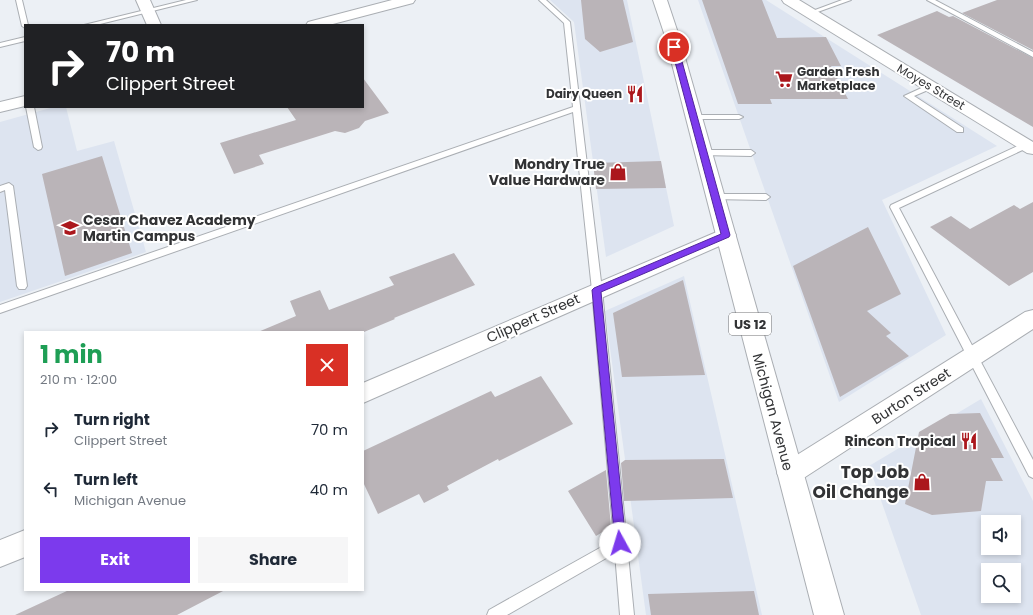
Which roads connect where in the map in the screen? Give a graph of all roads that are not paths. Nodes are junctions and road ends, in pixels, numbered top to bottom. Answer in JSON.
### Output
{"nodes":[{"id":1,"x":19,"y":0,"type":"edge"},
{"id":2,"x":194,"y":0,"type":"edge"},
{"id":3,"x":408,"y":0,"type":"edge"},
{"id":4,"x":542,"y":0,"type":"edge"},
{"id":5,"x":660,"y":0,"type":"edge"},
{"id":6,"x":789,"y":0,"type":"edge"},
{"id":7,"x":848,"y":0,"type":"edge"},
{"id":8,"x":930,"y":0,"type":"edge"},
{"id":9,"x":383,"y":3,"type":"edge"},
{"id":10,"x":146,"y":5,"type":"edge"},
{"id":11,"x":810,"y":13,"type":"junction"},
{"id":12,"x":25,"y":24,"type":"edge"},
{"id":13,"x":90,"y":24,"type":"edge"},
{"id":14,"x":154,"y":24,"type":"edge"},
{"id":15,"x":316,"y":24,"type":"edge"},
{"id":16,"x":24,"y":39,"type":"edge"},
{"id":17,"x":0,"y":45,"type":"edge"},
{"id":18,"x":1033,"y":55,"type":"edge"},
{"id":19,"x":931,"y":87,"type":"junction"},
{"id":20,"x":24,"y":101,"type":"edge"},
{"id":21,"x":0,"y":107,"type":"edge"},
{"id":22,"x":30,"y":108,"type":"edge"},
{"id":23,"x":577,"y":108,"type":"junction"},
{"id":24,"x":693,"y":117,"type":"junction"},
{"id":25,"x":739,"y":117,"type":"dead end"},
{"id":26,"x":960,"y":130,"type":"dead end"},
{"id":27,"x":38,"y":147,"type":"dead end"},
{"id":28,"x":1030,"y":147,"type":"edge"},
{"id":29,"x":703,"y":153,"type":"junction"},
{"id":30,"x":751,"y":153,"type":"dead end"},
{"id":31,"x":0,"y":189,"type":"edge"},
{"id":32,"x":715,"y":197,"type":"junction"},
{"id":33,"x":766,"y":197,"type":"dead end"},
{"id":34,"x":726,"y":235,"type":"junction"},
{"id":35,"x":22,"y":286,"type":"dead end"},
{"id":36,"x":597,"y":290,"type":"junction"},
{"id":37,"x":0,"y":308,"type":"edge"},
{"id":38,"x":1033,"y":318,"type":"edge"},
{"id":39,"x":973,"y":356,"type":"junction"},
{"id":40,"x":364,"y":393,"type":"edge"},
{"id":41,"x":1033,"y":472,"type":"edge"},
{"id":42,"x":790,"y":473,"type":"junction"},
{"id":43,"x":24,"y":542,"type":"edge"},
{"id":44,"x":620,"y":543,"type":"junction"},
{"id":45,"x":0,"y":554,"type":"edge"},
{"id":46,"x":494,"y":615,"type":"edge"},
{"id":47,"x":627,"y":615,"type":"edge"},
{"id":48,"x":829,"y":615,"type":"edge"}],
"edges":[{"from":1,"to":12,"type":"lane"},
{"from":2,"to":10,"type":"lane"},
{"from":3,"to":9,"type":"street"},
{"from":4,"to":23,"type":"lane"},
{"from":5,"to":24,"type":"main road","name":"Michigan Avenue","number":"US 12"},
{"from":6,"to":11,"type":"street","name":"Moyes Street"},
{"from":7,"to":11,"type":"lane"},
{"from":8,"to":18,"type":"lane"},
{"from":9,"to":15,"type":"street"},
{"from":10,"to":13,"type":"lane"},
{"from":10,"to":14,"type":"street"},
{"from":11,"to":19,"type":"street","name":"Moyes Street"},
{"from":16,"to":17,"type":"lane"},
{"from":19,"to":26,"type":"lane"},
{"from":19,"to":28,"type":"street","name":"Moyes Street"},
{"from":20,"to":21,"type":"street"},
{"from":22,"to":27,"type":"lane"},
{"from":23,"to":36,"type":"lane"},
{"from":23,"to":37,"type":"lane"},
{"from":24,"to":25,"type":"lane"},
{"from":24,"to":29,"type":"main road","name":"Michigan Avenue","number":"US 12"},
{"from":28,"to":39,"type":"lane"},
{"from":29,"to":30,"type":"lane"},
{"from":29,"to":32,"type":"main road","name":"Michigan Avenue","number":"US 12"},
{"from":31,"to":35,"type":"lane"},
{"from":32,"to":33,"type":"lane"},
{"from":32,"to":34,"type":"main road","name":"Michigan Avenue","number":"US 12"},
{"from":34,"to":36,"type":"street","name":"Clippert Street"},
{"from":34,"to":42,"type":"main road","name":"Michigan Avenue","number":"US 12"},
{"from":36,"to":40,"type":"street","name":"Clippert Street"},
{"from":36,"to":44,"type":"lane"},
{"from":38,"to":39,"type":"street","name":"Burton Street"},
{"from":39,"to":41,"type":"lane"},
{"from":39,"to":42,"type":"street","name":"Burton Street"},
{"from":42,"to":48,"type":"main road","name":"Michigan Avenue","number":"US 12"},
{"from":43,"to":45,"type":"street"},
{"from":44,"to":46,"type":"lane"},
{"from":44,"to":47,"type":"lane"}]}
